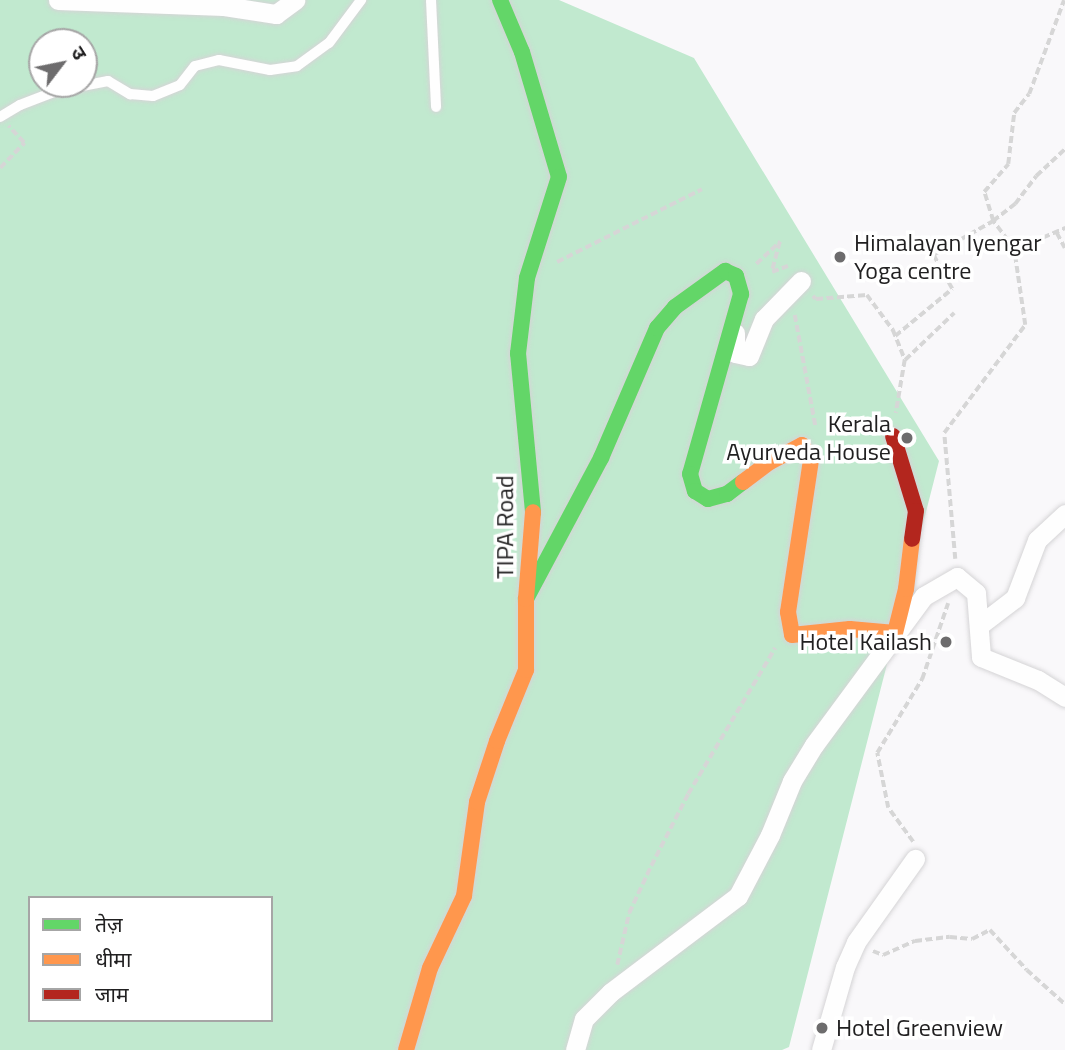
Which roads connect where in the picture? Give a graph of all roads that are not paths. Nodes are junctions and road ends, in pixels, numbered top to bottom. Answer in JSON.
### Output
{"nodes":[{"id":1,"x":58,"y":0,"type":"edge"},
{"id":2,"x":295,"y":0,"type":"edge"},
{"id":3,"x":361,"y":0,"type":"edge"},
{"id":4,"x":431,"y":0,"type":"edge"},
{"id":5,"x":500,"y":0,"type":"edge"},
{"id":6,"x":436,"y":107,"type":"dead end"},
{"id":7,"x":0,"y":118,"type":"edge"},
{"id":8,"x":796,"y":287,"type":"road end"},
{"id":9,"x":735,"y":321,"type":"junction"},
{"id":10,"x":893,"y":436,"type":"road end"},
{"id":11,"x":1065,"y":514,"type":"edge"},
{"id":12,"x":526,"y":599,"type":"junction"},
{"id":13,"x":981,"y":624,"type":"junction"},
{"id":14,"x":895,"y":633,"type":"junction"},
{"id":15,"x":1065,"y":697,"type":"edge"},
{"id":16,"x":915,"y":859,"type":"road end"},
{"id":17,"x":406,"y":1050,"type":"edge"},
{"id":18,"x":575,"y":1050,"type":"edge"},
{"id":19,"x":821,"y":1050,"type":"edge"}],
"edges":[{"from":1,"to":2,"type":"street"},
{"from":3,"to":7,"type":"lane"},
{"from":4,"to":6,"type":"lane"},
{"from":5,"to":12,"type":"street","name":"TIPA Road"},
{"from":8,"to":9,"type":"street"},
{"from":9,"to":12,"type":"street"},
{"from":9,"to":14,"type":"street"},
{"from":10,"to":14,"type":"street"},
{"from":11,"to":13,"type":"street"},
{"from":12,"to":17,"type":"street","name":"TIPA Road"},
{"from":13,"to":14,"type":"street"},
{"from":13,"to":15,"type":"street"},
{"from":14,"to":18,"type":"street"},
{"from":16,"to":19,"type":"street"}]}
